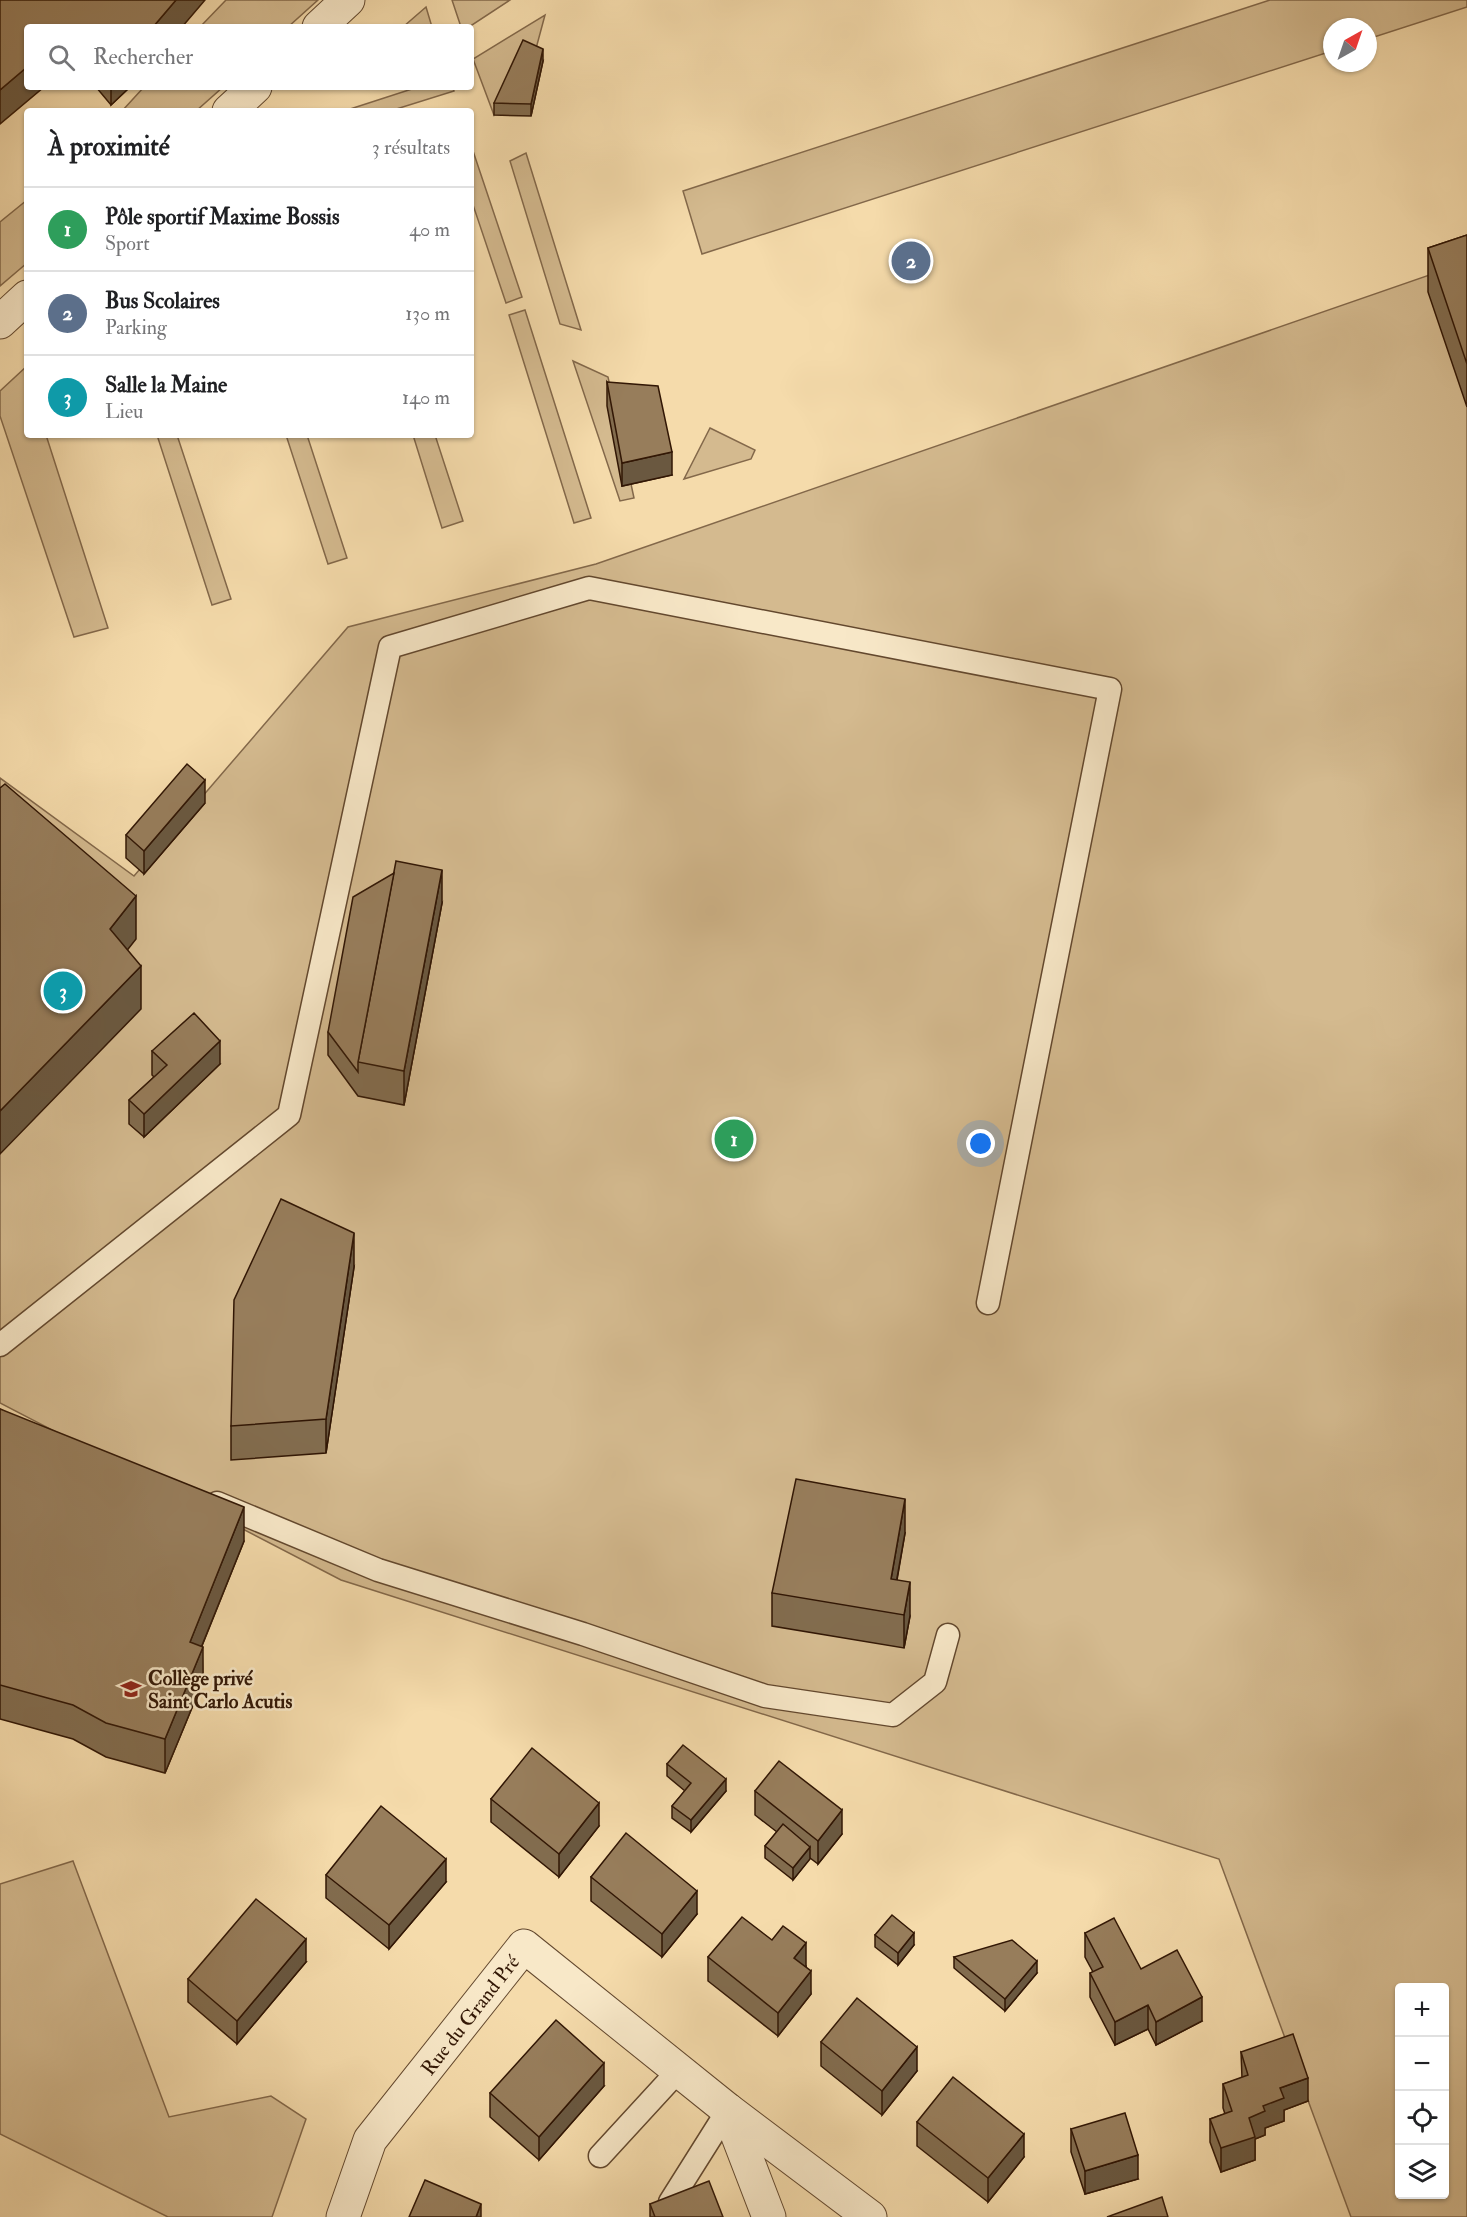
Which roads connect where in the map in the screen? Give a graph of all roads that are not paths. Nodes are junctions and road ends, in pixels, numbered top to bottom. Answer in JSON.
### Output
{"nodes":[{"id":1,"x":348,"y":0,"type":"edge"},
{"id":2,"x":322,"y":24,"type":"edge"},
{"id":3,"x":252,"y":90,"type":"edge"},
{"id":4,"x":232,"y":108,"type":"edge"},
{"id":5,"x":24,"y":300,"type":"edge"},
{"id":6,"x":0,"y":322,"type":"edge"},
{"id":7,"x":988,"y":1303,"type":"dead end"},
{"id":8,"x":0,"y":1345,"type":"edge"},
{"id":9,"x":194,"y":1493,"type":"edge"},
{"id":10,"x":948,"y":1635,"type":"dead end"},
{"id":11,"x":679,"y":2070,"type":"junction"},
{"id":12,"x":728,"y":2110,"type":"junction"},
{"id":13,"x":600,"y":2156,"type":"dead end"},
{"id":14,"x":670,"y":2202,"type":"edge"},
{"id":15,"x":343,"y":2217,"type":"edge"},
{"id":16,"x":769,"y":2217,"type":"edge"},
{"id":17,"x":870,"y":2217,"type":"edge"}],
"edges":[{"from":1,"to":2,"type":"street"},
{"from":3,"to":4,"type":"street"},
{"from":5,"to":6,"type":"street"},
{"from":7,"to":8,"type":"lane"},
{"from":9,"to":10,"type":"lane"},
{"from":11,"to":12,"type":"street","name":"Rue du Grand Pré"},
{"from":11,"to":13,"type":"lane"},
{"from":11,"to":15,"type":"street","name":"Rue du Grand Pré"},
{"from":12,"to":14,"type":"lane"},
{"from":12,"to":16,"type":"street","name":"Rue du Grand Pré"},
{"from":12,"to":17,"type":"street","name":"Rue du Grand Pré"}]}
